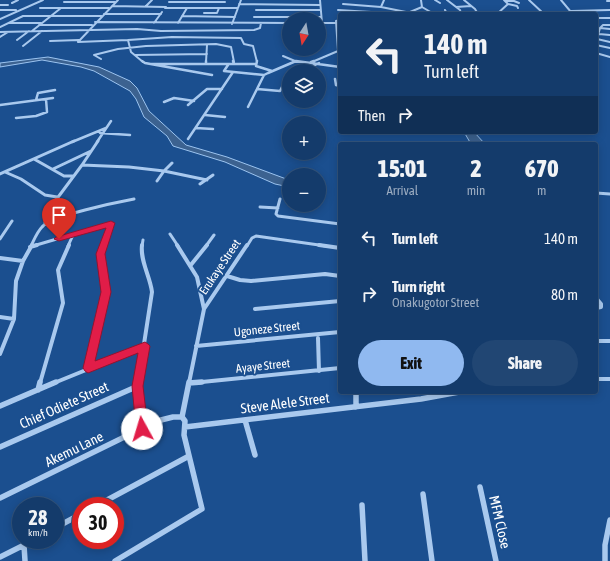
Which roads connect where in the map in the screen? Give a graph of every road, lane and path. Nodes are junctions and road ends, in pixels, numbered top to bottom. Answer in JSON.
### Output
{"nodes":[{"id":1,"x":18,"y":0,"type":"edge"},
{"id":2,"x":43,"y":0,"type":"edge"},
{"id":3,"x":67,"y":0,"type":"edge"},
{"id":4,"x":152,"y":0,"type":"edge"},
{"id":5,"x":241,"y":0,"type":"edge"},
{"id":6,"x":320,"y":0,"type":"edge"},
{"id":7,"x":384,"y":0,"type":"edge"},
{"id":8,"x":420,"y":0,"type":"edge"},
{"id":9,"x":435,"y":0,"type":"edge"},
{"id":10,"x":447,"y":0,"type":"edge"},
{"id":11,"x":464,"y":0,"type":"edge"},
{"id":12,"x":529,"y":0,"type":"edge"},
{"id":13,"x":561,"y":0,"type":"edge"},
{"id":14,"x":90,"y":1,"type":"edge"},
{"id":15,"x":117,"y":1,"type":"edge"},
{"id":16,"x":170,"y":1,"type":"edge"},
{"id":17,"x":220,"y":1,"type":"edge"},
{"id":18,"x":505,"y":1,"type":"edge"},
{"id":19,"x":64,"y":2,"type":"junction"},
{"id":20,"x":197,"y":2,"type":"junction"},
{"id":21,"x":225,"y":2,"type":"dead end"},
{"id":22,"x":12,"y":3,"type":"dead end"},
{"id":23,"x":440,"y":3,"type":"dead end"},
{"id":24,"x":519,"y":3,"type":"dead end"},
{"id":25,"x":240,"y":4,"type":"junction"},
{"id":26,"x":257,"y":4,"type":"junction"},
{"id":27,"x":320,"y":4,"type":"junction"},
{"id":28,"x":344,"y":4,"type":"dead end"},
{"id":29,"x":508,"y":4,"type":"junction"},
{"id":30,"x":0,"y":5,"type":"edge"},
{"id":31,"x":8,"y":5,"type":"dead end"},
{"id":32,"x":145,"y":6,"type":"junction"},
{"id":33,"x":374,"y":6,"type":"junction"},
{"id":34,"x":471,"y":6,"type":"junction"},
{"id":35,"x":110,"y":7,"type":"junction"},
{"id":36,"x":165,"y":7,"type":"junction"},
{"id":37,"x":381,"y":7,"type":"junction"},
{"id":38,"x":455,"y":7,"type":"junction"},
{"id":39,"x":40,"y":8,"type":"dead end"},
{"id":40,"x":54,"y":8,"type":"junction"},
{"id":41,"x":61,"y":8,"type":"junction"},
{"id":42,"x":88,"y":8,"type":"junction"},
{"id":43,"x":188,"y":8,"type":"junction"},
{"id":44,"x":194,"y":8,"type":"junction"},
{"id":45,"x":219,"y":8,"type":"junction"},
{"id":46,"x":238,"y":8,"type":"junction"},
{"id":47,"x":422,"y":8,"type":"junction"},
{"id":48,"x":518,"y":8,"type":"dead end"},
{"id":49,"x":0,"y":10,"type":"edge"},
{"id":50,"x":256,"y":10,"type":"junction"},
{"id":51,"x":320,"y":10,"type":"joint"},
{"id":52,"x":338,"y":10,"type":"dead end"},
{"id":53,"x":610,"y":10,"type":"edge"},
{"id":54,"x":20,"y":11,"type":"junction"},
{"id":55,"x":571,"y":11,"type":"joint"},
{"id":56,"x":360,"y":12,"type":"edge"},
{"id":57,"x":371,"y":12,"type":"edge"},
{"id":58,"x":410,"y":12,"type":"joint"},
{"id":59,"x":430,"y":12,"type":"edge"},
{"id":60,"x":460,"y":12,"type":"edge"},
{"id":61,"x":478,"y":12,"type":"edge"},
{"id":62,"x":499,"y":12,"type":"edge"},
{"id":63,"x":542,"y":12,"type":"edge"},
{"id":64,"x":204,"y":13,"type":"dead end"},
{"id":65,"x":104,"y":14,"type":"junction"},
{"id":66,"x":138,"y":14,"type":"junction"},
{"id":67,"x":161,"y":14,"type":"junction"},
{"id":68,"x":50,"y":16,"type":"junction"},
{"id":69,"x":78,"y":16,"type":"junction"},
{"id":70,"x":101,"y":16,"type":"junction"},
{"id":71,"x":182,"y":16,"type":"junction"},
{"id":72,"x":204,"y":16,"type":"junction"},
{"id":73,"x":235,"y":17,"type":"junction"},
{"id":74,"x":254,"y":17,"type":"junction"},
{"id":75,"x":282,"y":17,"type":"edge"},
{"id":76,"x":598,"y":18,"type":"edge"},
{"id":77,"x":610,"y":18,"type":"edge"},
{"id":78,"x":0,"y":19,"type":"edge"},
{"id":79,"x":338,"y":20,"type":"edge"},
{"id":80,"x":9,"y":22,"type":"junction"},
{"id":81,"x":95,"y":22,"type":"junction"},
{"id":82,"x":42,"y":23,"type":"junction"},
{"id":83,"x":154,"y":23,"type":"junction"},
{"id":84,"x":178,"y":23,"type":"junction"},
{"id":85,"x":201,"y":23,"type":"junction"},
{"id":86,"x":252,"y":23,"type":"junction"},
{"id":87,"x":261,"y":23,"type":"junction"},
{"id":88,"x":282,"y":23,"type":"edge"},
{"id":89,"x":326,"y":23,"type":"edge"},
{"id":90,"x":336,"y":23,"type":"junction"},
{"id":91,"x":232,"y":24,"type":"junction"},
{"id":92,"x":39,"y":25,"type":"junction"},
{"id":93,"x":92,"y":25,"type":"junction"},
{"id":94,"x":610,"y":25,"type":"edge"},
{"id":95,"x":0,"y":27,"type":"edge"},
{"id":96,"x":600,"y":28,"type":"junction"},
{"id":97,"x":610,"y":29,"type":"edge"},
{"id":98,"x":88,"y":30,"type":"junction"},
{"id":99,"x":204,"y":30,"type":"junction"},
{"id":100,"x":31,"y":31,"type":"junction"},
{"id":101,"x":42,"y":31,"type":"junction"},
{"id":102,"x":152,"y":31,"type":"junction"},
{"id":103,"x":0,"y":32,"type":"edge"},
{"id":104,"x":9,"y":32,"type":"junction"},
{"id":105,"x":336,"y":33,"type":"joint"},
{"id":106,"x":598,"y":34,"type":"junction"},
{"id":107,"x":610,"y":35,"type":"edge"},
{"id":108,"x":0,"y":37,"type":"edge"},
{"id":109,"x":172,"y":37,"type":"junction"},
{"id":110,"x":199,"y":37,"type":"junction"},
{"id":111,"x":217,"y":38,"type":"junction"},
{"id":112,"x":147,"y":39,"type":"junction"},
{"id":113,"x":17,"y":40,"type":"dead end"},
{"id":114,"x":79,"y":40,"type":"junction"},
{"id":115,"x":128,"y":40,"type":"junction"},
{"id":116,"x":337,"y":40,"type":"joint"},
{"id":117,"x":50,"y":41,"type":"dead end"},
{"id":118,"x":610,"y":42,"type":"edge"},
{"id":119,"x":338,"y":44,"type":"edge"},
{"id":120,"x":168,"y":45,"type":"junction"},
{"id":121,"x":207,"y":45,"type":"junction"},
{"id":122,"x":215,"y":45,"type":"junction"},
{"id":123,"x":598,"y":45,"type":"edge"},
{"id":124,"x":24,"y":46,"type":"dead end"},
{"id":125,"x":129,"y":48,"type":"junction"},
{"id":126,"x":610,"y":48,"type":"edge"},
{"id":127,"x":338,"y":52,"type":"edge"},
{"id":128,"x":206,"y":54,"type":"junction"},
{"id":129,"x":598,"y":54,"type":"edge"},
{"id":130,"x":135,"y":55,"type":"junction"},
{"id":131,"x":283,"y":56,"type":"dead end"},
{"id":132,"x":610,"y":57,"type":"edge"},
{"id":133,"x":101,"y":59,"type":"dead end"},
{"id":134,"x":296,"y":61,"type":"junction"},
{"id":135,"x":310,"y":62,"type":"junction"},
{"id":136,"x":320,"y":63,"type":"joint"},
{"id":137,"x":148,"y":64,"type":"junction"},
{"id":138,"x":206,"y":64,"type":"junction"},
{"id":139,"x":234,"y":64,"type":"junction"},
{"id":140,"x":256,"y":64,"type":"junction"},
{"id":141,"x":228,"y":65,"type":"junction"},
{"id":142,"x":338,"y":67,"type":"edge"},
{"id":143,"x":272,"y":71,"type":"junction"},
{"id":144,"x":233,"y":72,"type":"junction"},
{"id":145,"x":212,"y":75,"type":"dead end"},
{"id":146,"x":264,"y":75,"type":"junction"},
{"id":147,"x":335,"y":79,"type":"dead end"},
{"id":148,"x":338,"y":86,"type":"edge"},
{"id":149,"x":282,"y":87,"type":"edge"},
{"id":150,"x":222,"y":89,"type":"junction"},
{"id":151,"x":257,"y":89,"type":"junction"},
{"id":152,"x":56,"y":90,"type":"dead end"},
{"id":153,"x":52,"y":98,"type":"dead end"},
{"id":154,"x":46,"y":99,"type":"junction"},
{"id":155,"x":36,"y":100,"type":"junction"},
{"id":156,"x":194,"y":101,"type":"junction"},
{"id":157,"x":164,"y":102,"type":"dead end"},
{"id":158,"x":0,"y":105,"type":"edge"},
{"id":159,"x":188,"y":105,"type":"dead end"},
{"id":160,"x":248,"y":107,"type":"dead end"},
{"id":161,"x":205,"y":115,"type":"junction"},
{"id":162,"x":225,"y":116,"type":"dead end"},
{"id":163,"x":16,"y":118,"type":"dead end"},
{"id":164,"x":111,"y":121,"type":"dead end"},
{"id":165,"x":106,"y":128,"type":"junction"},
{"id":166,"x":196,"y":128,"type":"junction"},
{"id":167,"x":213,"y":129,"type":"dead end"},
{"id":168,"x":92,"y":133,"type":"junction"},
{"id":169,"x":102,"y":133,"type":"junction"},
{"id":170,"x":130,"y":135,"type":"dead end"},
{"id":171,"x":188,"y":139,"type":"dead end"},
{"id":172,"x":91,"y":151,"type":"junction"},
{"id":173,"x":77,"y":158,"type":"junction"},
{"id":174,"x":34,"y":159,"type":"junction"},
{"id":175,"x":83,"y":163,"type":"junction"},
{"id":176,"x":172,"y":163,"type":"dead end"},
{"id":177,"x":53,"y":169,"type":"junction"},
{"id":178,"x":164,"y":171,"type":"junction"},
{"id":179,"x":5,"y":172,"type":"junction"},
{"id":180,"x":0,"y":174,"type":"edge"},
{"id":181,"x":213,"y":175,"type":"dead end"},
{"id":182,"x":73,"y":176,"type":"junction"},
{"id":183,"x":207,"y":180,"type":"junction"},
{"id":184,"x":157,"y":181,"type":"dead end"},
{"id":185,"x":200,"y":184,"type":"dead end"},
{"id":186,"x":598,"y":193,"type":"edge"},
{"id":187,"x":610,"y":194,"type":"edge"},
{"id":188,"x":57,"y":198,"type":"junction"},
{"id":189,"x":280,"y":199,"type":"dead end"},
{"id":190,"x":134,"y":200,"type":"dead end"},
{"id":191,"x":260,"y":207,"type":"dead end"},
{"id":192,"x":278,"y":208,"type":"junction"},
{"id":193,"x":12,"y":221,"type":"dead end"},
{"id":194,"x":45,"y":223,"type":"junction"},
{"id":195,"x":338,"y":224,"type":"edge"},
{"id":196,"x":170,"y":234,"type":"dead end"},
{"id":197,"x":73,"y":235,"type":"junction"},
{"id":198,"x":214,"y":235,"type":"dead end"},
{"id":199,"x":0,"y":239,"type":"edge"},
{"id":200,"x":143,"y":240,"type":"dead end"},
{"id":201,"x":30,"y":247,"type":"junction"},
{"id":202,"x":338,"y":248,"type":"edge"},
{"id":203,"x":0,"y":258,"type":"edge"},
{"id":204,"x":23,"y":262,"type":"junction"},
{"id":205,"x":190,"y":266,"type":"junction"},
{"id":206,"x":226,"y":276,"type":"junction"},
{"id":207,"x":338,"y":276,"type":"edge"},
{"id":208,"x":598,"y":300,"type":"edge"},
{"id":209,"x":338,"y":301,"type":"edge"},
{"id":210,"x":598,"y":308,"type":"edge"},
{"id":211,"x":204,"y":309,"type":"junction"},
{"id":212,"x":255,"y":309,"type":"dead end"},
{"id":213,"x":0,"y":317,"type":"edge"},
{"id":214,"x":14,"y":319,"type":"junction"},
{"id":215,"x":338,"y":332,"type":"edge"},
{"id":216,"x":318,"y":338,"type":"dead end"},
{"id":217,"x":598,"y":341,"type":"edge"},
{"id":218,"x":610,"y":341,"type":"edge"},
{"id":219,"x":145,"y":346,"type":"junction"},
{"id":220,"x":196,"y":346,"type":"junction"},
{"id":221,"x":0,"y":354,"type":"edge"},
{"id":222,"x":88,"y":368,"type":"junction"},
{"id":223,"x":338,"y":368,"type":"edge"},
{"id":224,"x":320,"y":371,"type":"junction"},
{"id":225,"x":598,"y":379,"type":"edge"},
{"id":226,"x":610,"y":379,"type":"edge"},
{"id":227,"x":188,"y":383,"type":"junction"},
{"id":228,"x":138,"y":386,"type":"junction"},
{"id":229,"x":38,"y":390,"type":"junction"},
{"id":230,"x":356,"y":394,"type":"edge"},
{"id":231,"x":448,"y":394,"type":"edge"},
{"id":232,"x":0,"y":406,"type":"edge"},
{"id":233,"x":356,"y":407,"type":"junction"},
{"id":234,"x":182,"y":417,"type":"junction"},
{"id":235,"x":245,"y":420,"type":"junction"},
{"id":236,"x":185,"y":428,"type":"junction"},
{"id":237,"x":142,"y":429,"type":"junction"},
{"id":238,"x":0,"y":447,"type":"edge"},
{"id":239,"x":255,"y":455,"type":"dead end"},
{"id":240,"x":189,"y":456,"type":"junction"},
{"id":241,"x":480,"y":488,"type":"dead end"},
{"id":242,"x":423,"y":494,"type":"dead end"},
{"id":243,"x":113,"y":497,"type":"edge"},
{"id":244,"x":0,"y":498,"type":"edge"},
{"id":245,"x":362,"y":505,"type":"dead end"},
{"id":246,"x":610,"y":520,"type":"edge"},
{"id":247,"x":16,"y":549,"type":"edge"},
{"id":248,"x":24,"y":549,"type":"edge"},
{"id":249,"x":0,"y":557,"type":"edge"},
{"id":250,"x":25,"y":561,"type":"edge"},
{"id":251,"x":115,"y":561,"type":"edge"},
{"id":252,"x":366,"y":561,"type":"edge"},
{"id":253,"x":432,"y":561,"type":"edge"},
{"id":254,"x":496,"y":561,"type":"edge"},
{"id":255,"x":605,"y":561,"type":"edge"}],
"edges":[{"from":1,"to":22,"type":"street"},
{"from":2,"to":54,"type":"street"},
{"from":3,"to":19,"type":"street"},
{"from":4,"to":32,"type":"street"},
{"from":5,"to":25,"type":"street"},
{"from":6,"to":27,"type":"street"},
{"from":7,"to":37,"type":"street"},
{"from":8,"to":47,"type":"street"},
{"from":9,"to":23,"type":"street"},
{"from":10,"to":38,"type":"street"},
{"from":11,"to":34,"type":"street"},
{"from":12,"to":63,"type":"street"},
{"from":13,"to":55,"type":"street"},
{"from":14,"to":15,"type":"street"},
{"from":14,"to":19,"type":"street"},
{"from":15,"to":35,"type":"street"},
{"from":16,"to":20,"type":"street"},
{"from":16,"to":36,"type":"street"},
{"from":17,"to":20,"type":"street"},
{"from":17,"to":21,"type":"street"},
{"from":18,"to":24,"type":"street"},
{"from":18,"to":29,"type":"street"},
{"from":19,"to":40,"type":"street"},
{"from":20,"to":44,"type":"street"},
{"from":25,"to":26,"type":"street"},
{"from":25,"to":46,"type":"street"},
{"from":26,"to":27,"type":"street"},
{"from":26,"to":50,"type":"street"},
{"from":27,"to":51,"type":"street"},
{"from":28,"to":33,"type":"street"},
{"from":29,"to":48,"type":"street"},
{"from":29,"to":62,"type":"street"},
{"from":30,"to":31,"type":"street"},
{"from":32,"to":35,"type":"street"},
{"from":32,"to":36,"type":"street"},
{"from":32,"to":66,"type":"street"},
{"from":33,"to":37,"type":"street"},
{"from":33,"to":57,"type":"street"},
{"from":34,"to":38,"type":"street"},
{"from":34,"to":61,"type":"street"},
{"from":35,"to":42,"type":"street"},
{"from":35,"to":65,"type":"street"},
{"from":36,"to":43,"type":"street"},
{"from":36,"to":67,"type":"street"},
{"from":37,"to":58,"type":"street"},
{"from":38,"to":60,"type":"street"},
{"from":39,"to":40,"type":"street"},
{"from":40,"to":41,"type":"street"},
{"from":41,"to":42,"type":"street"},
{"from":41,"to":68,"type":"street"},
{"from":42,"to":69,"type":"street"},
{"from":43,"to":44,"type":"street"},
{"from":43,"to":71,"type":"street"},
{"from":44,"to":45,"type":"street"},
{"from":45,"to":46,"type":"street"},
{"from":45,"to":64,"type":"street"},
{"from":46,"to":73,"type":"street"},
{"from":47,"to":58,"type":"street"},
{"from":47,"to":59,"type":"street"},
{"from":49,"to":54,"type":"street"},
{"from":50,"to":51,"type":"street"},
{"from":50,"to":74,"type":"street"},
{"from":52,"to":56,"type":"street"},
{"from":53,"to":55,"type":"street"},
{"from":54,"to":78,"type":"street"},
{"from":65,"to":66,"type":"street"},
{"from":65,"to":70,"type":"street"},
{"from":66,"to":67,"type":"street"},
{"from":67,"to":83,"type":"street"},
{"from":68,"to":69,"type":"street"},
{"from":68,"to":80,"type":"street"},
{"from":68,"to":82,"type":"street"},
{"from":69,"to":70,"type":"street"},
{"from":70,"to":81,"type":"street"},
{"from":71,"to":72,"type":"street"},
{"from":71,"to":84,"type":"street"},
{"from":72,"to":73,"type":"street"},
{"from":72,"to":85,"type":"street"},
{"from":73,"to":91,"type":"street"},
{"from":74,"to":75,"type":"street"},
{"from":74,"to":86,"type":"street"},
{"from":76,"to":77,"type":"street"},
{"from":79,"to":90,"type":"street"},
{"from":80,"to":82,"type":"street"},
{"from":80,"to":95,"type":"street"},
{"from":81,"to":83,"type":"street"},
{"from":81,"to":93,"type":"street"},
{"from":82,"to":92,"type":"street"},
{"from":83,"to":84,"type":"street"},
{"from":84,"to":85,"type":"street"},
{"from":85,"to":91,"type":"street"},
{"from":86,"to":87,"type":"street"},
{"from":86,"to":91,"type":"street"},
{"from":87,"to":88,"type":"street"},
{"from":87,"to":99,"type":"street"},
{"from":89,"to":90,"type":"street"},
{"from":90,"to":105,"type":"street"},
{"from":92,"to":93,"type":"street"},
{"from":92,"to":100,"type":"street"},
{"from":93,"to":98,"type":"street"},
{"from":94,"to":96,"type":"street"},
{"from":96,"to":97,"type":"street"},
{"from":96,"to":106,"type":"street"},
{"from":98,"to":101,"type":"street"},
{"from":98,"to":102,"type":"street"},
{"from":98,"to":114,"type":"street"},
{"from":99,"to":102,"type":"street"},
{"from":99,"to":110,"type":"street"},
{"from":100,"to":101,"type":"street"},
{"from":100,"to":104,"type":"street"},
{"from":100,"to":113,"type":"street"},
{"from":101,"to":124,"type":"street"},
{"from":102,"to":112,"type":"street"},
{"from":103,"to":104,"type":"street"},
{"from":104,"to":108,"type":"street"},
{"from":105,"to":116,"type":"street"},
{"from":106,"to":107,"type":"street"},
{"from":106,"to":118,"type":"street"},
{"from":109,"to":110,"type":"street"},
{"from":109,"to":112,"type":"street"},
{"from":109,"to":120,"type":"street"},
{"from":110,"to":111,"type":"street"},
{"from":111,"to":122,"type":"street"},
{"from":111,"to":140,"type":"street"},
{"from":112,"to":115,"type":"street"},
{"from":114,"to":115,"type":"street"},
{"from":114,"to":117,"type":"street"},
{"from":115,"to":125,"type":"street"},
{"from":116,"to":119,"type":"street"},
{"from":120,"to":121,"type":"street"},
{"from":120,"to":125,"type":"street"},
{"from":121,"to":122,"type":"street"},
{"from":121,"to":128,"type":"street"},
{"from":122,"to":139,"type":"street"},
{"from":123,"to":126,"type":"street"},
{"from":125,"to":130,"type":"street"},
{"from":125,"to":133,"type":"street"},
{"from":127,"to":135,"type":"street"},
{"from":128,"to":130,"type":"street"},
{"from":128,"to":138,"type":"street"},
{"from":129,"to":132,"type":"street"},
{"from":130,"to":137,"type":"street"},
{"from":131,"to":134,"type":"street"},
{"from":134,"to":135,"type":"street"},
{"from":134,"to":143,"type":"street"},
{"from":135,"to":136,"type":"street"},
{"from":136,"to":142,"type":"street"},
{"from":137,"to":138,"type":"street"},
{"from":137,"to":145,"type":"street"},
{"from":138,"to":141,"type":"street"},
{"from":139,"to":140,"type":"street"},
{"from":139,"to":141,"type":"street"},
{"from":140,"to":143,"type":"street"},
{"from":141,"to":144,"type":"street"},
{"from":143,"to":146,"type":"street"},
{"from":144,"to":146,"type":"street"},
{"from":144,"to":150,"type":"street"},
{"from":146,"to":151,"type":"street"},
{"from":147,"to":148,"type":"street"},
{"from":149,"to":151,"type":"street"},
{"from":150,"to":156,"type":"street"},
{"from":150,"to":161,"type":"street"},
{"from":151,"to":160,"type":"street"},
{"from":152,"to":155,"type":"street"},
{"from":153,"to":154,"type":"street"},
{"from":154,"to":155,"type":"street"},
{"from":154,"to":163,"type":"street"},
{"from":155,"to":158,"type":"street"},
{"from":156,"to":157,"type":"street"},
{"from":156,"to":159,"type":"street"},
{"from":161,"to":162,"type":"street"},
{"from":161,"to":166,"type":"street"},
{"from":164,"to":165,"type":"street"},
{"from":165,"to":168,"type":"street"},
{"from":165,"to":169,"type":"street"},
{"from":166,"to":167,"type":"street"},
{"from":166,"to":171,"type":"street"},
{"from":168,"to":169,"type":"street"},
{"from":168,"to":174,"type":"street"},
{"from":169,"to":170,"type":"street"},
{"from":169,"to":172,"type":"street"},
{"from":172,"to":173,"type":"street"},
{"from":172,"to":175,"type":"street"},
{"from":173,"to":175,"type":"street"},
{"from":173,"to":177,"type":"street"},
{"from":174,"to":177,"type":"street"},
{"from":174,"to":179,"type":"street"},
{"from":175,"to":178,"type":"street"},
{"from":175,"to":182,"type":"street"},
{"from":176,"to":178,"type":"street"},
{"from":177,"to":182,"type":"street"},
{"from":178,"to":183,"type":"street"},
{"from":178,"to":184,"type":"street"},
{"from":179,"to":180,"type":"street"},
{"from":179,"to":188,"type":"street"},
{"from":181,"to":183,"type":"street"},
{"from":182,"to":188,"type":"street"},
{"from":183,"to":185,"type":"street"},
{"from":186,"to":187,"type":"street"},
{"from":188,"to":194,"type":"street"},
{"from":189,"to":192,"type":"street"},
{"from":190,"to":194,"type":"street"},
{"from":191,"to":192,"type":"street"},
{"from":192,"to":195,"type":"street"},
{"from":193,"to":199,"type":"street"},
{"from":194,"to":201,"type":"street"},
{"from":196,"to":205,"type":"street"},
{"from":197,"to":201,"type":"street"},
{"from":197,"to":222,"type":"street"},
{"from":197,"to":229,"type":"street"},
{"from":198,"to":205,"type":"street"},
{"from":200,"to":219,"type":"street"},
{"from":201,"to":204,"type":"street"},
{"from":202,"to":206,"type":"street","name":"Erukaye Street"},
{"from":203,"to":204,"type":"street"},
{"from":204,"to":214,"type":"street"},
{"from":205,"to":211,"type":"street"},
{"from":206,"to":207,"type":"street"},
{"from":206,"to":211,"type":"street","name":"Erukaye Street"},
{"from":208,"to":210,"type":"street"},
{"from":209,"to":212,"type":"street"},
{"from":211,"to":220,"type":"street","name":"Erukaye Street"},
{"from":213,"to":214,"type":"street"},
{"from":214,"to":221,"type":"street"},
{"from":215,"to":220,"type":"street","name":"Ugoneze Street"},
{"from":216,"to":224,"type":"street"},
{"from":217,"to":218,"type":"street"},
{"from":219,"to":222,"type":"street"},
{"from":219,"to":228,"type":"street"},
{"from":220,"to":227,"type":"street","name":"Erukaye Street"},
{"from":222,"to":229,"type":"street"},
{"from":223,"to":224,"type":"street","name":"Ayaye Street"},
{"from":224,"to":227,"type":"street","name":"Ayaye Street"},
{"from":225,"to":226,"type":"street"},
{"from":227,"to":234,"type":"street","name":"Erukaye Street"},
{"from":228,"to":237,"type":"street"},
{"from":228,"to":238,"type":"street","name":"Chief Odiete Street"},
{"from":229,"to":232,"type":"street"},
{"from":230,"to":233,"type":"street"},
{"from":231,"to":233,"type":"street","name":"Steve Alele Street"},
{"from":233,"to":235,"type":"street","name":"Steve Alele Street"},
{"from":234,"to":236,"type":"street"},
{"from":234,"to":237,"type":"street","name":"Akemu Lane"},
{"from":235,"to":236,"type":"street","name":"Steve Alele Street"},
{"from":235,"to":239,"type":"street"},
{"from":236,"to":240,"type":"street"},
{"from":237,"to":244,"type":"street","name":"Akemu Lane"},
{"from":240,"to":243,"type":"street"},
{"from":240,"to":251,"type":"street"},
{"from":241,"to":254,"type":"street","name":"MFM Close"},
{"from":242,"to":253,"type":"street"},
{"from":245,"to":252,"type":"street"},
{"from":246,"to":255,"type":"street"},
{"from":247,"to":249,"type":"street"},
{"from":248,"to":250,"type":"street"}]}
